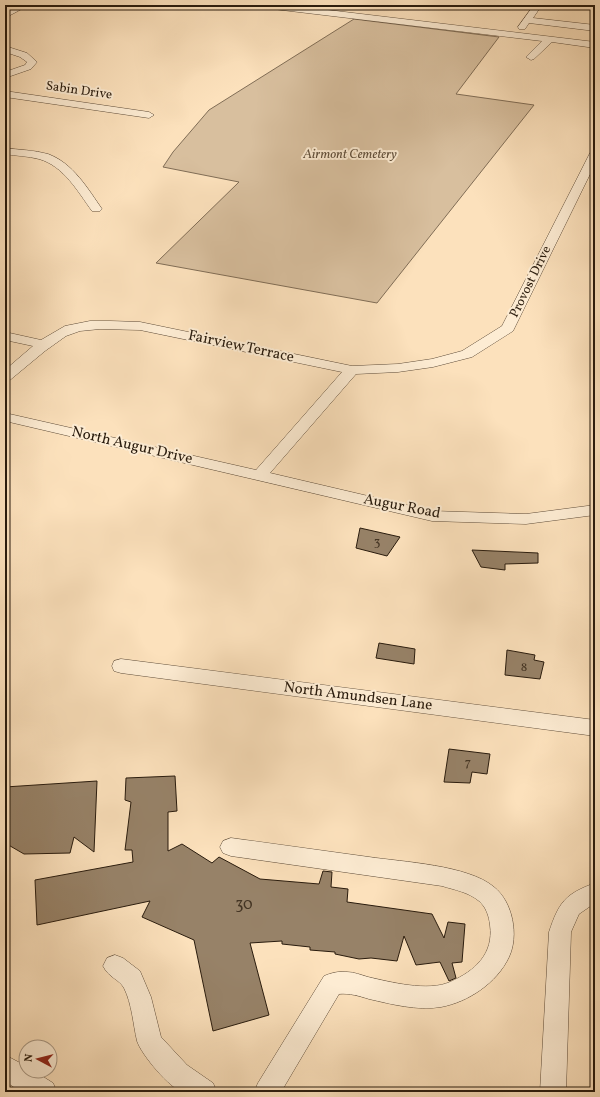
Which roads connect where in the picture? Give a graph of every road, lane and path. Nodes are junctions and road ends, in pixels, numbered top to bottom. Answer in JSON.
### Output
{"nodes":[{"id":1,"x":25,"y":5,"type":"edge"},
{"id":2,"x":264,"y":5,"type":"edge"},
{"id":3,"x":343,"y":5,"type":"edge"},
{"id":4,"x":538,"y":5,"type":"edge"},
{"id":5,"x":591,"y":5,"type":"edge"},
{"id":6,"x":595,"y":5,"type":"edge"},
{"id":7,"x":337,"y":14,"type":"junction"},
{"id":8,"x":5,"y":15,"type":"edge"},
{"id":9,"x":528,"y":20,"type":"junction"},
{"id":10,"x":595,"y":28,"type":"edge"},
{"id":11,"x":520,"y":31,"type":"dead end"},
{"id":12,"x":550,"y":40,"type":"junction"},
{"id":13,"x":594,"y":43,"type":"edge"},
{"id":14,"x":5,"y":49,"type":"edge"},
{"id":15,"x":531,"y":57,"type":"dead end"},
{"id":16,"x":5,"y":75,"type":"edge"},
{"id":17,"x":5,"y":94,"type":"edge"},
{"id":18,"x":149,"y":115,"type":"dead end"},
{"id":19,"x":5,"y":151,"type":"edge"},
{"id":20,"x":595,"y":153,"type":"edge"},
{"id":21,"x":96,"y":209,"type":"dead end"},
{"id":22,"x":5,"y":336,"type":"edge"},
{"id":23,"x":45,"y":344,"type":"junction"},
{"id":24,"x":352,"y":370,"type":"junction"},
{"id":25,"x":5,"y":377,"type":"edge"},
{"id":26,"x":5,"y":417,"type":"edge"},
{"id":27,"x":259,"y":476,"type":"junction"},
{"id":28,"x":595,"y":510,"type":"edge"},
{"id":29,"x":121,"y":666,"type":"dead end"},
{"id":30,"x":595,"y":728,"type":"edge"},
{"id":31,"x":231,"y":847,"type":"dead end"},
{"id":32,"x":595,"y":893,"type":"edge"},
{"id":33,"x":115,"y":966,"type":"dead end"},
{"id":34,"x":5,"y":1067,"type":"edge"},
{"id":35,"x":44,"y":1092,"type":"edge"},
{"id":36,"x":204,"y":1092,"type":"edge"},
{"id":37,"x":268,"y":1092,"type":"edge"},
{"id":38,"x":553,"y":1092,"type":"edge"}],
"edges":[{"from":1,"to":8,"type":"street"},
{"from":2,"to":7,"type":"street"},
{"from":3,"to":7,"type":"street"},
{"from":4,"to":9,"type":"street"},
{"from":5,"to":6,"type":"street"},
{"from":7,"to":12,"type":"street"},
{"from":9,"to":10,"type":"street"},
{"from":9,"to":11,"type":"street"},
{"from":12,"to":13,"type":"street"},
{"from":12,"to":15,"type":"street"},
{"from":14,"to":16,"type":"street"},
{"from":17,"to":18,"type":"street","name":"Sabin Drive"},
{"from":19,"to":21,"type":"street"},
{"from":20,"to":24,"type":"street","name":"Provost Drive"},
{"from":22,"to":23,"type":"street"},
{"from":23,"to":24,"type":"street","name":"Fairview Terrace"},
{"from":23,"to":25,"type":"street","name":"Fairview Terrace"},
{"from":24,"to":27,"type":"street"},
{"from":26,"to":27,"type":"street","name":"North Augur Drive"},
{"from":27,"to":28,"type":"street","name":"Augur Road"},
{"from":29,"to":30,"type":"street","name":"North Amundsen Lane"},
{"from":31,"to":37,"type":"street"},
{"from":32,"to":38,"type":"street"},
{"from":33,"to":36,"type":"street"},
{"from":34,"to":35,"type":"street"}]}
